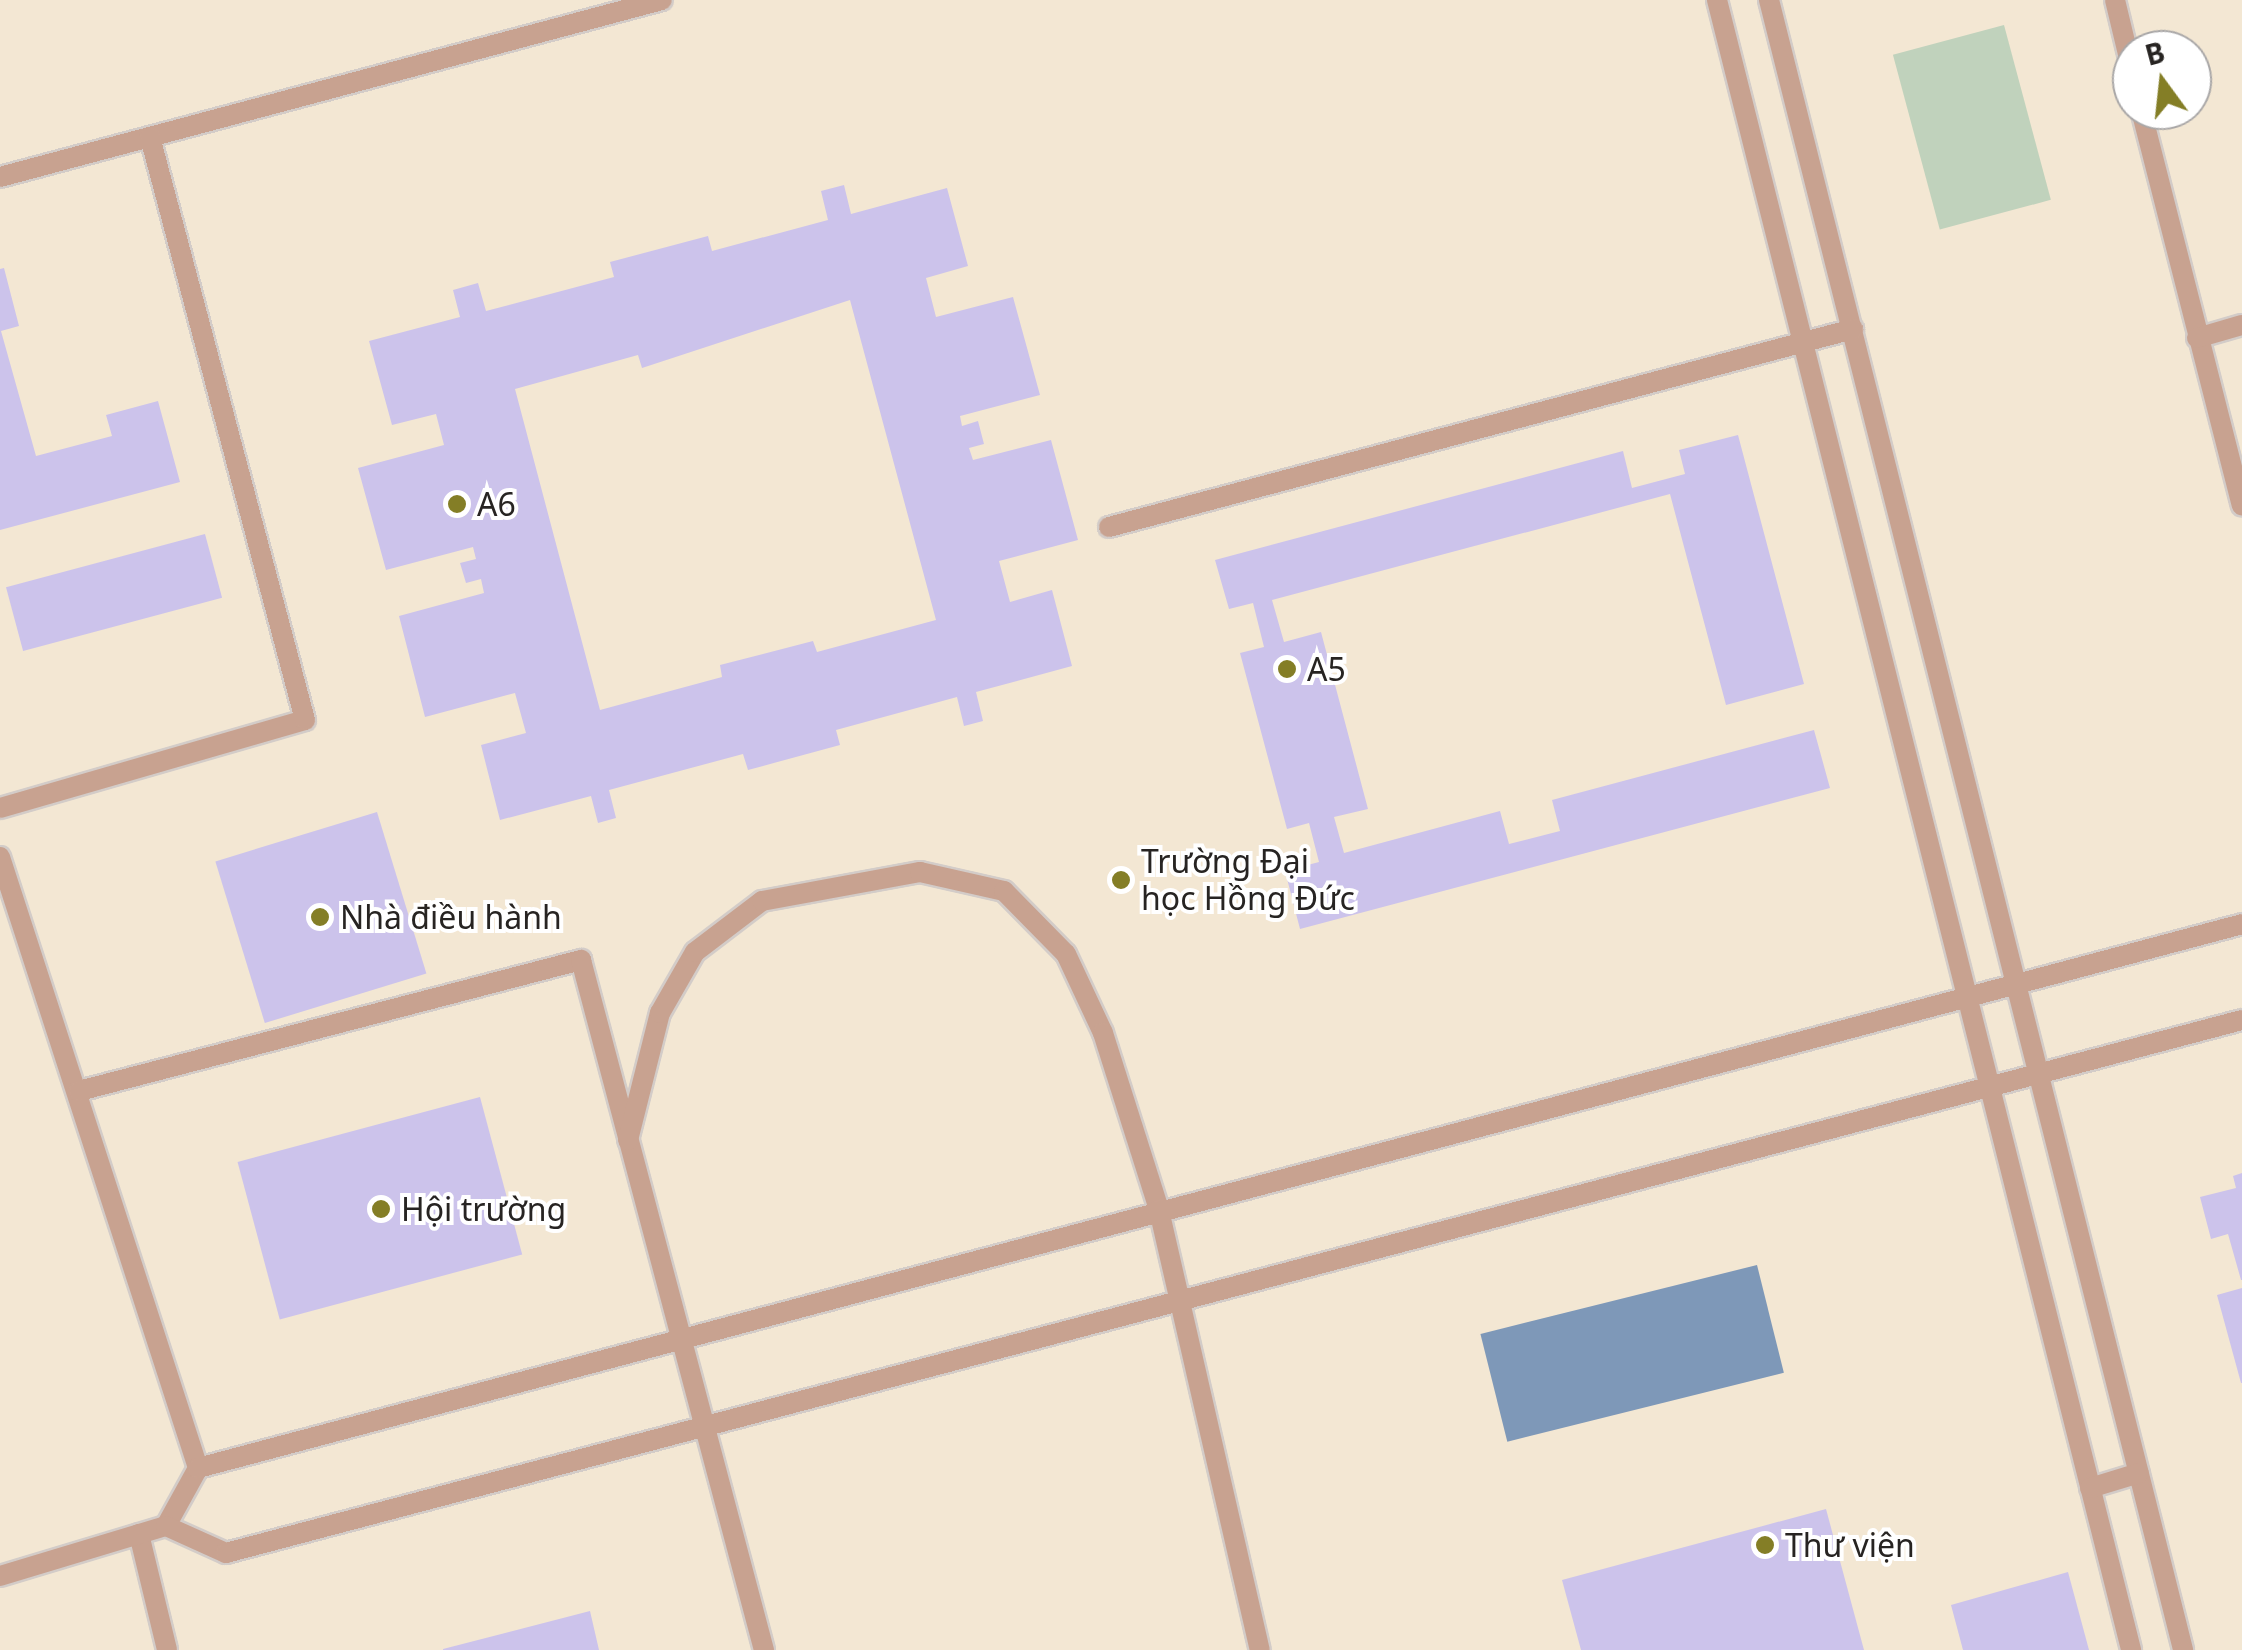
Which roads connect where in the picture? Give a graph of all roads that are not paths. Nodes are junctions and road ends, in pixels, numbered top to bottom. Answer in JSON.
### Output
{"nodes":[{"id":1,"x":662,"y":0,"type":"edge"},
{"id":2,"x":1717,"y":0,"type":"edge"},
{"id":3,"x":1769,"y":0,"type":"edge"},
{"id":4,"x":2115,"y":0,"type":"edge"},
{"id":5,"x":2122,"y":30,"type":"edge"},
{"id":6,"x":2147,"y":130,"type":"edge"},
{"id":7,"x":150,"y":137,"type":"junction"},
{"id":8,"x":0,"y":177,"type":"edge"},
{"id":9,"x":2242,"y":325,"type":"edge"},
{"id":10,"x":1854,"y":329,"type":"junction"},
{"id":11,"x":1808,"y":338,"type":"junction"},
{"id":12,"x":2197,"y":338,"type":"junction"},
{"id":13,"x":2242,"y":505,"type":"edge"},
{"id":14,"x":1109,"y":527,"type":"dead end"},
{"id":15,"x":0,"y":808,"type":"edge"},
{"id":16,"x":0,"y":858,"type":"edge"},
{"id":17,"x":2242,"y":924,"type":"edge"},
{"id":18,"x":2018,"y":985,"type":"junction"},
{"id":19,"x":1969,"y":1000,"type":"junction"},
{"id":20,"x":2242,"y":1020,"type":"edge"},
{"id":21,"x":2039,"y":1074,"type":"junction"},
{"id":22,"x":1988,"y":1088,"type":"junction"},
{"id":23,"x":78,"y":1091,"type":"junction"},
{"id":24,"x":628,"y":1140,"type":"junction"},
{"id":25,"x":1159,"y":1210,"type":"junction"},
{"id":26,"x":1181,"y":1304,"type":"junction"},
{"id":27,"x":682,"y":1346,"type":"junction"},
{"id":28,"x":705,"y":1430,"type":"junction"},
{"id":29,"x":198,"y":1468,"type":"junction"},
{"id":30,"x":2139,"y":1473,"type":"junction"},
{"id":31,"x":2090,"y":1488,"type":"junction"},
{"id":32,"x":166,"y":1526,"type":"junction"},
{"id":33,"x":139,"y":1534,"type":"junction"},
{"id":34,"x":0,"y":1576,"type":"edge"},
{"id":35,"x":167,"y":1650,"type":"edge"},
{"id":36,"x":764,"y":1650,"type":"edge"},
{"id":37,"x":1260,"y":1650,"type":"edge"},
{"id":38,"x":2131,"y":1650,"type":"edge"},
{"id":39,"x":2184,"y":1650,"type":"edge"}],
"edges":[{"from":1,"to":7,"type":"lane"},
{"from":2,"to":11,"type":"lane"},
{"from":3,"to":10,"type":"lane"},
{"from":4,"to":5,"type":"lane"},
{"from":6,"to":12,"type":"lane"},
{"from":7,"to":8,"type":"lane"},
{"from":7,"to":15,"type":"lane"},
{"from":9,"to":12,"type":"lane"},
{"from":10,"to":11,"type":"lane"},
{"from":10,"to":18,"type":"lane"},
{"from":11,"to":14,"type":"lane"},
{"from":11,"to":19,"type":"lane"},
{"from":12,"to":13,"type":"lane"},
{"from":16,"to":23,"type":"lane"},
{"from":17,"to":18,"type":"lane"},
{"from":18,"to":19,"type":"lane"},
{"from":18,"to":21,"type":"lane"},
{"from":19,"to":22,"type":"lane"},
{"from":19,"to":25,"type":"lane"},
{"from":20,"to":21,"type":"lane"},
{"from":21,"to":22,"type":"lane"},
{"from":21,"to":30,"type":"lane"},
{"from":22,"to":26,"type":"lane"},
{"from":22,"to":31,"type":"lane"},
{"from":23,"to":24,"type":"lane"},
{"from":23,"to":29,"type":"lane"},
{"from":24,"to":25,"type":"lane"},
{"from":24,"to":27,"type":"lane"},
{"from":25,"to":26,"type":"lane"},
{"from":25,"to":27,"type":"lane"},
{"from":26,"to":28,"type":"lane"},
{"from":26,"to":37,"type":"lane"},
{"from":27,"to":28,"type":"lane"},
{"from":27,"to":29,"type":"lane"},
{"from":28,"to":32,"type":"lane"},
{"from":28,"to":36,"type":"lane"},
{"from":29,"to":32,"type":"lane"},
{"from":30,"to":31,"type":"lane"},
{"from":30,"to":39,"type":"lane"},
{"from":31,"to":38,"type":"lane"},
{"from":32,"to":33,"type":"lane"},
{"from":33,"to":34,"type":"lane"},
{"from":33,"to":35,"type":"lane"}]}
